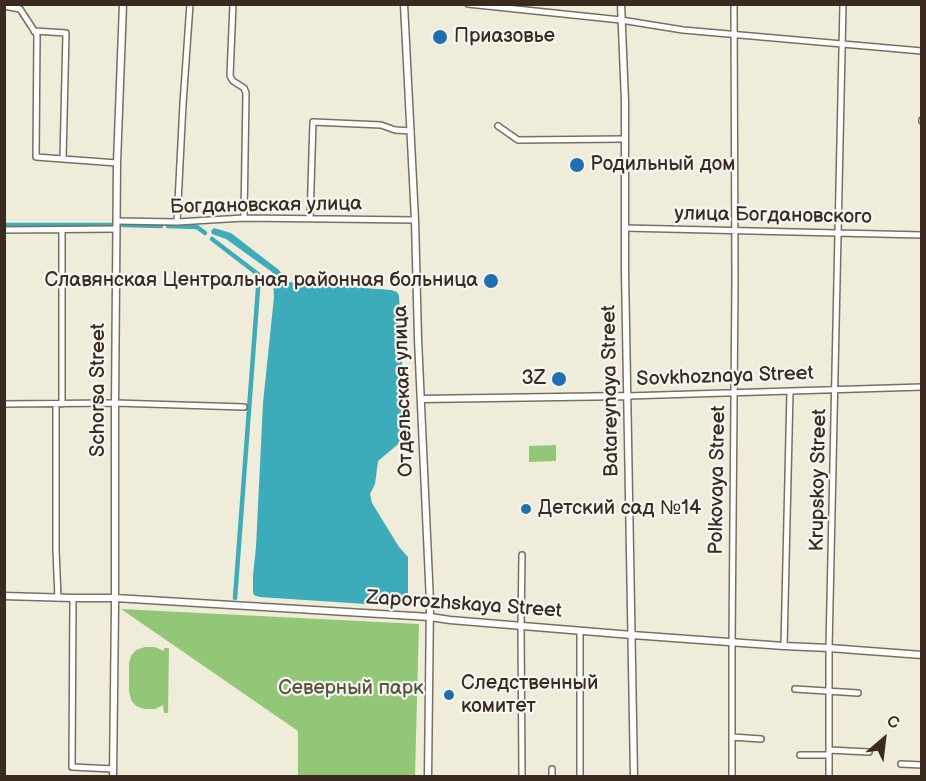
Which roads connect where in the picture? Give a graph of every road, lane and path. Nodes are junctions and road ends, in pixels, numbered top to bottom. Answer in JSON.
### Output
{"nodes":[{"id":1,"x":123,"y":4,"type":"edge"},
{"id":2,"x":190,"y":4,"type":"edge"},
{"id":3,"x":233,"y":4,"type":"edge"},
{"id":4,"x":404,"y":4,"type":"edge"},
{"id":5,"x":468,"y":4,"type":"edge"},
{"id":6,"x":621,"y":4,"type":"edge"},
{"id":7,"x":734,"y":4,"type":"edge"},
{"id":8,"x":843,"y":4,"type":"edge"},
{"id":9,"x":4,"y":6,"type":"edge"},
{"id":10,"x":621,"y":20,"type":"junction"},
{"id":11,"x":34,"y":31,"type":"junction"},
{"id":12,"x":735,"y":34,"type":"junction"},
{"id":13,"x":842,"y":43,"type":"junction"},
{"id":14,"x":921,"y":51,"type":"edge"},
{"id":15,"x":498,"y":126,"type":"dead end"},
{"id":16,"x":411,"y":131,"type":"junction"},
{"id":17,"x":625,"y":139,"type":"junction"},
{"id":18,"x":63,"y":159,"type":"junction"},
{"id":19,"x":117,"y":163,"type":"junction"},
{"id":20,"x":244,"y":218,"type":"junction"},
{"id":21,"x":310,"y":219,"type":"junction"},
{"id":22,"x":415,"y":220,"type":"junction"},
{"id":23,"x":117,"y":221,"type":"junction"},
{"id":24,"x":177,"y":222,"type":"junction"},
{"id":25,"x":625,"y":228,"type":"junction"},
{"id":26,"x":117,"y":229,"type":"junction"},
{"id":27,"x":4,"y":230,"type":"edge"},
{"id":28,"x":62,"y":230,"type":"junction"},
{"id":29,"x":734,"y":230,"type":"junction"},
{"id":30,"x":837,"y":232,"type":"junction"},
{"id":31,"x":921,"y":235,"type":"edge"},
{"id":32,"x":921,"y":387,"type":"edge"},
{"id":33,"x":836,"y":391,"type":"junction"},
{"id":34,"x":790,"y":392,"type":"junction"},
{"id":35,"x":734,"y":394,"type":"junction"},
{"id":36,"x":627,"y":396,"type":"junction"},
{"id":37,"x":421,"y":399,"type":"junction"},
{"id":38,"x":115,"y":403,"type":"junction"},
{"id":39,"x":4,"y":404,"type":"edge"},
{"id":40,"x":59,"y":404,"type":"junction"},
{"id":41,"x":244,"y":407,"type":"dead end"},
{"id":42,"x":522,"y":555,"type":"dead end"},
{"id":43,"x":4,"y":596,"type":"edge"},
{"id":44,"x":58,"y":598,"type":"junction"},
{"id":45,"x":73,"y":598,"type":"junction"},
{"id":46,"x":115,"y":598,"type":"junction"},
{"id":47,"x":430,"y":618,"type":"junction"},
{"id":48,"x":521,"y":626,"type":"junction"},
{"id":49,"x":580,"y":631,"type":"junction"},
{"id":50,"x":632,"y":635,"type":"junction"},
{"id":51,"x":732,"y":643,"type":"junction"},
{"id":52,"x":784,"y":646,"type":"junction"},
{"id":53,"x":829,"y":648,"type":"junction"},
{"id":54,"x":921,"y":655,"type":"edge"},
{"id":55,"x":795,"y":689,"type":"dead end"},
{"id":56,"x":829,"y":691,"type":"junction"},
{"id":57,"x":858,"y":693,"type":"dead end"},
{"id":58,"x":732,"y":737,"type":"junction"},
{"id":59,"x":761,"y":739,"type":"dead end"},
{"id":60,"x":869,"y":752,"type":"dead end"},
{"id":61,"x":829,"y":753,"type":"junction"},
{"id":62,"x":800,"y":754,"type":"dead end"},
{"id":63,"x":901,"y":764,"type":"dead end"},
{"id":64,"x":921,"y":765,"type":"edge"},
{"id":65,"x":114,"y":769,"type":"junction"},
{"id":66,"x":552,"y":769,"type":"dead end"},
{"id":67,"x":113,"y":777,"type":"edge"},
{"id":68,"x":428,"y":777,"type":"edge"},
{"id":69,"x":522,"y":777,"type":"edge"},
{"id":70,"x":552,"y":777,"type":"edge"},
{"id":71,"x":580,"y":777,"type":"edge"},
{"id":72,"x":633,"y":777,"type":"edge"},
{"id":73,"x":732,"y":777,"type":"edge"},
{"id":74,"x":829,"y":777,"type":"edge"}],
"edges":[{"from":1,"to":19,"type":"street","name":"Schorsa Street"},
{"from":2,"to":24,"type":"street"},
{"from":3,"to":20,"type":"street"},
{"from":4,"to":16,"type":"street","name":"Отдельская улица"},
{"from":5,"to":10,"type":"street"},
{"from":6,"to":10,"type":"street","name":"Batareynaya Street"},
{"from":7,"to":12,"type":"street","name":"Polkovaya Street"},
{"from":8,"to":13,"type":"street","name":"Krupskoy Street"},
{"from":9,"to":11,"type":"street"},
{"from":10,"to":12,"type":"street"},
{"from":10,"to":17,"type":"street","name":"Batareynaya Street"},
{"from":11,"to":18,"type":"street"},
{"from":11,"to":18,"type":"street"},
{"from":12,"to":13,"type":"street"},
{"from":12,"to":29,"type":"street","name":"Polkovaya Street"},
{"from":13,"to":14,"type":"street"},
{"from":13,"to":30,"type":"street","name":"Krupskoy Street"},
{"from":15,"to":17,"type":"street"},
{"from":16,"to":21,"type":"street"},
{"from":16,"to":22,"type":"street","name":"Отдельская улица"},
{"from":17,"to":25,"type":"street","name":"Batareynaya Street"},
{"from":18,"to":19,"type":"street"},
{"from":19,"to":23,"type":"street","name":"Schorsa Street"},
{"from":20,"to":21,"type":"street","name":"Богдановская улица"},
{"from":20,"to":24,"type":"street","name":"Богдановская улица"},
{"from":21,"to":22,"type":"street","name":"Богдановская улица"},
{"from":22,"to":37,"type":"street","name":"Отдельская улица"},
{"from":23,"to":24,"type":"street","name":"Богдановская улица"},
{"from":23,"to":26,"type":"street","name":"Schorsa Street"},
{"from":25,"to":29,"type":"street","name":"улица Богдановского"},
{"from":25,"to":36,"type":"street","name":"Batareynaya Street"},
{"from":26,"to":28,"type":"street"},
{"from":26,"to":38,"type":"street","name":"Schorsa Street"},
{"from":27,"to":28,"type":"street"},
{"from":28,"to":40,"type":"street"},
{"from":29,"to":30,"type":"street","name":"улица Богдановского"},
{"from":29,"to":35,"type":"street","name":"Polkovaya Street"},
{"from":30,"to":31,"type":"street","name":"улица Богдановского"},
{"from":30,"to":33,"type":"street","name":"Krupskoy Street"},
{"from":32,"to":33,"type":"street","name":"Sovkhoznaya Street"},
{"from":33,"to":34,"type":"street","name":"Sovkhoznaya Street"},
{"from":33,"to":53,"type":"street","name":"Krupskoy Street"},
{"from":34,"to":35,"type":"street","name":"Sovkhoznaya Street"},
{"from":34,"to":52,"type":"street"},
{"from":35,"to":36,"type":"street","name":"Sovkhoznaya Street"},
{"from":35,"to":51,"type":"street","name":"Polkovaya Street"},
{"from":36,"to":37,"type":"street","name":"Sovkhoznaya Street"},
{"from":36,"to":50,"type":"street","name":"Batareynaya Street"},
{"from":37,"to":47,"type":"street","name":"Отдельская улица"},
{"from":38,"to":40,"type":"street"},
{"from":38,"to":41,"type":"street"},
{"from":38,"to":46,"type":"street","name":"Schorsa Street"},
{"from":39,"to":40,"type":"street"},
{"from":40,"to":44,"type":"street"},
{"from":42,"to":48,"type":"street"},
{"from":43,"to":44,"type":"street","name":"Zaporozhskaya Street"},
{"from":44,"to":45,"type":"street","name":"Zaporozhskaya Street"},
{"from":45,"to":46,"type":"street","name":"Zaporozhskaya Street"},
{"from":45,"to":65,"type":"street"},
{"from":46,"to":47,"type":"street","name":"Zaporozhskaya Street"},
{"from":46,"to":65,"type":"street","name":"Schorsa Street"},
{"from":47,"to":48,"type":"street","name":"Zaporozhskaya Street"},
{"from":47,"to":68,"type":"street","name":"Отдельская улица"},
{"from":48,"to":49,"type":"street","name":"Zaporozhskaya Street"},
{"from":48,"to":69,"type":"street"},
{"from":49,"to":50,"type":"street","name":"Zaporozhskaya Street"},
{"from":49,"to":71,"type":"street"},
{"from":50,"to":51,"type":"street","name":"Zaporozhskaya Street"},
{"from":50,"to":72,"type":"street","name":"Batareynaya Street"},
{"from":51,"to":52,"type":"street","name":"Zaporozhskaya Street"},
{"from":51,"to":58,"type":"street","name":"Polkovaya Street"},
{"from":52,"to":53,"type":"street","name":"Zaporozhskaya Street"},
{"from":53,"to":54,"type":"street","name":"Zaporozhskaya Street"},
{"from":53,"to":56,"type":"street","name":"Krupskoy Street"},
{"from":55,"to":56,"type":"street"},
{"from":56,"to":57,"type":"street"},
{"from":56,"to":61,"type":"street","name":"Krupskoy Street"},
{"from":58,"to":59,"type":"street"},
{"from":58,"to":73,"type":"street","name":"Polkovaya Street"},
{"from":60,"to":61,"type":"street"},
{"from":61,"to":62,"type":"street"},
{"from":61,"to":74,"type":"street","name":"Krupskoy Street"},
{"from":63,"to":64,"type":"street"},
{"from":65,"to":67,"type":"street","name":"Schorsa Street"},
{"from":66,"to":70,"type":"street"}]}
